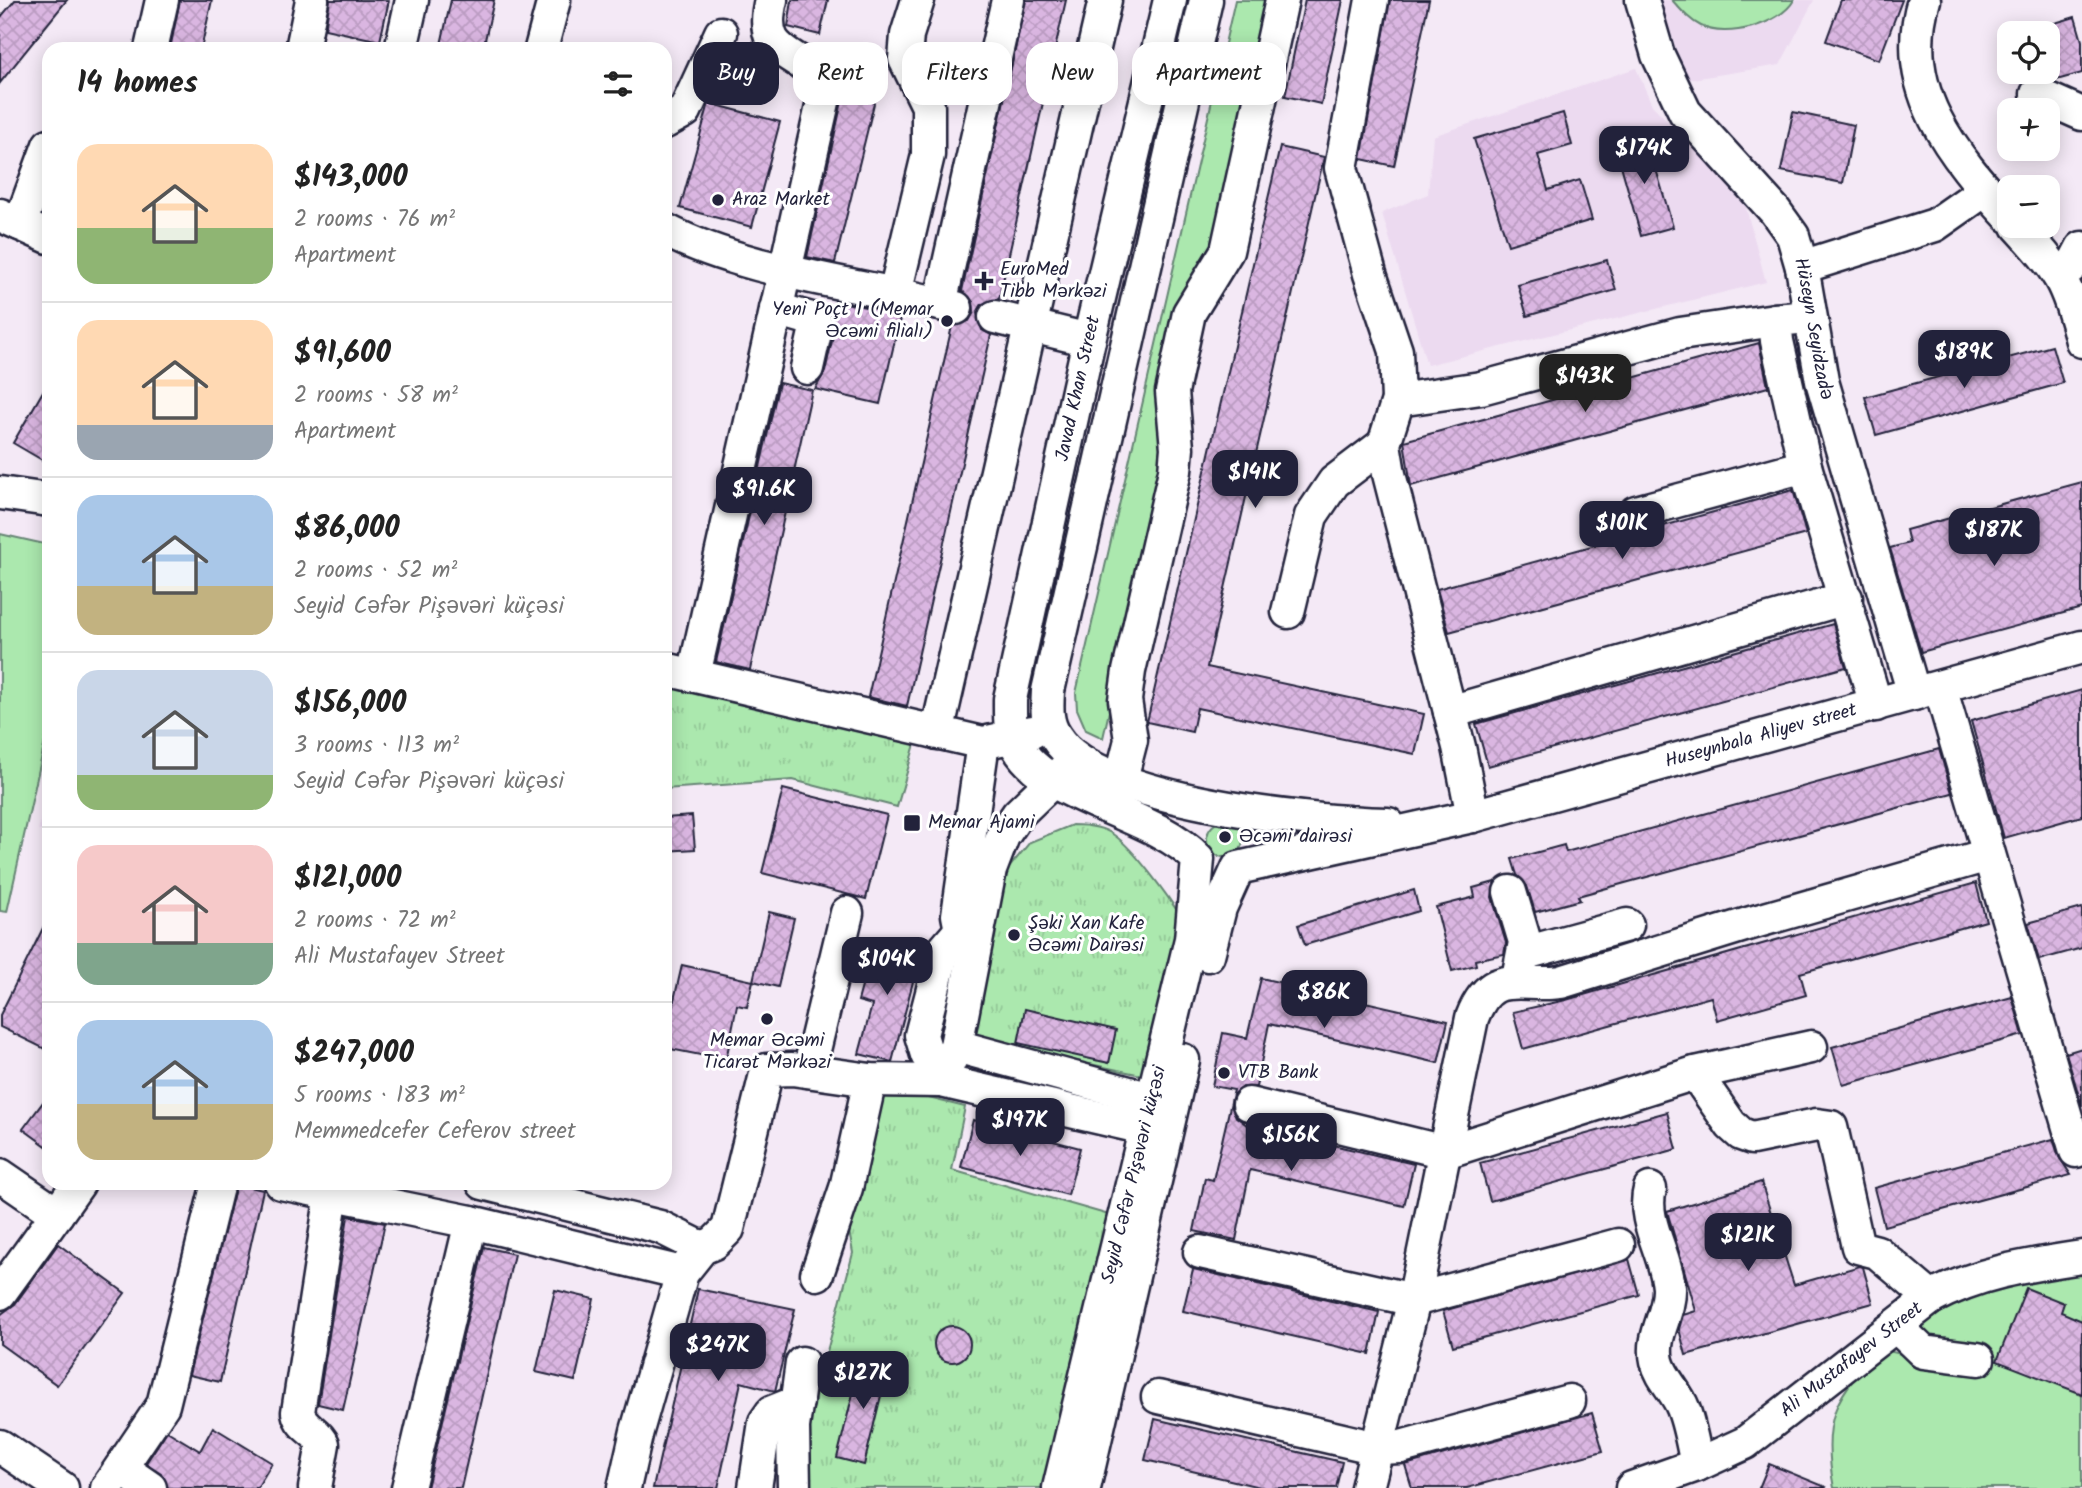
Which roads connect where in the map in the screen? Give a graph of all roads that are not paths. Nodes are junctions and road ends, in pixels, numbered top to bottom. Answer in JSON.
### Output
{"nodes":[{"id":1,"x":162,"y":0,"type":"edge"},
{"id":2,"x":312,"y":0,"type":"edge"},
{"id":3,"x":412,"y":0,"type":"edge"},
{"id":4,"x":554,"y":0,"type":"edge"},
{"id":5,"x":771,"y":0,"type":"edge"},
{"id":6,"x":918,"y":0,"type":"edge"},
{"id":7,"x":1008,"y":0,"type":"edge"},
{"id":8,"x":1105,"y":0,"type":"edge"},
{"id":9,"x":1170,"y":0,"type":"edge"},
{"id":10,"x":1206,"y":0,"type":"edge"},
{"id":11,"x":1282,"y":0,"type":"edge"},
{"id":12,"x":1372,"y":0,"type":"edge"},
{"id":13,"x":1642,"y":0,"type":"edge"},
{"id":14,"x":1924,"y":0,"type":"edge"},
{"id":15,"x":721,"y":33,"type":"dead end"},
{"id":16,"x":153,"y":42,"type":"edge"},
{"id":17,"x":303,"y":42,"type":"edge"},
{"id":18,"x":403,"y":42,"type":"edge"},
{"id":19,"x":543,"y":42,"type":"edge"},
{"id":20,"x":2037,"y":94,"type":"dead end"},
{"id":21,"x":2082,"y":114,"type":"edge"},
{"id":22,"x":672,"y":118,"type":"edge"},
{"id":23,"x":42,"y":158,"type":"edge"},
{"id":24,"x":1985,"y":190,"type":"junction"},
{"id":25,"x":1997,"y":203,"type":"edge"},
{"id":26,"x":10,"y":219,"type":"edge"},
{"id":27,"x":672,"y":233,"type":"edge"},
{"id":28,"x":42,"y":234,"type":"edge"},
{"id":29,"x":2028,"y":238,"type":"edge"},
{"id":30,"x":2082,"y":248,"type":"edge"},
{"id":31,"x":1802,"y":267,"type":"junction"},
{"id":32,"x":786,"y":270,"type":"junction"},
{"id":33,"x":2072,"y":292,"type":"edge"},
{"id":34,"x":895,"y":293,"type":"junction"},
{"id":35,"x":776,"y":309,"type":"junction"},
{"id":36,"x":995,"y":317,"type":"dead end"},
{"id":37,"x":1809,"y":317,"type":"junction"},
{"id":38,"x":1775,"y":320,"type":"junction"},
{"id":39,"x":1030,"y":326,"type":"junction"},
{"id":40,"x":1089,"y":340,"type":"junction"},
{"id":41,"x":2082,"y":341,"type":"edge"},
{"id":42,"x":807,"y":368,"type":"dead end"},
{"id":43,"x":1398,"y":400,"type":"junction"},
{"id":44,"x":1384,"y":444,"type":"junction"},
{"id":45,"x":1805,"y":466,"type":"junction"},
{"id":46,"x":0,"y":493,"type":"edge"},
{"id":47,"x":42,"y":499,"type":"edge"},
{"id":48,"x":1636,"y":512,"type":"dead end"},
{"id":49,"x":1846,"y":598,"type":"junction"},
{"id":50,"x":1288,"y":612,"type":"dead end"},
{"id":51,"x":2082,"y":647,"type":"edge"},
{"id":52,"x":680,"y":672,"type":"edge"},
{"id":53,"x":1927,"y":690,"type":"junction"},
{"id":54,"x":1876,"y":705,"type":"junction"},
{"id":55,"x":1450,"y":712,"type":"junction"},
{"id":56,"x":1050,"y":726,"type":"junction"},
{"id":57,"x":937,"y":733,"type":"junction"},
{"id":58,"x":1013,"y":737,"type":"junction"},
{"id":59,"x":983,"y":743,"type":"junction"},
{"id":60,"x":1076,"y":757,"type":"junction"},
{"id":61,"x":1121,"y":779,"type":"junction"},
{"id":62,"x":1054,"y":781,"type":"junction"},
{"id":63,"x":1234,"y":808,"type":"junction"},
{"id":64,"x":1474,"y":816,"type":"junction"},
{"id":65,"x":1438,"y":824,"type":"junction"},
{"id":66,"x":1988,"y":855,"type":"junction"},
{"id":67,"x":1198,"y":859,"type":"junction"},
{"id":68,"x":1238,"y":868,"type":"junction"},
{"id":69,"x":1510,"y":892,"type":"dead end"},
{"id":70,"x":847,"y":913,"type":"dead end"},
{"id":71,"x":1627,"y":925,"type":"dead end"},
{"id":72,"x":969,"y":932,"type":"junction"},
{"id":73,"x":1521,"y":967,"type":"junction"},
{"id":74,"x":1811,"y":1047,"type":"dead end"},
{"id":75,"x":949,"y":1063,"type":"junction"},
{"id":76,"x":809,"y":1071,"type":"junction"},
{"id":77,"x":1695,"y":1073,"type":"junction"},
{"id":78,"x":870,"y":1080,"type":"junction"},
{"id":79,"x":1107,"y":1087,"type":"junction"},
{"id":80,"x":1249,"y":1104,"type":"dead end"},
{"id":81,"x":1148,"y":1114,"type":"junction"},
{"id":82,"x":1098,"y":1118,"type":"junction"},
{"id":83,"x":2076,"y":1151,"type":"dead end"},
{"id":84,"x":1446,"y":1152,"type":"junction"},
{"id":85,"x":0,"y":1175,"type":"edge"},
{"id":86,"x":1650,"y":1189,"type":"dead end"},
{"id":87,"x":74,"y":1190,"type":"edge"},
{"id":88,"x":216,"y":1190,"type":"edge"},
{"id":89,"x":317,"y":1190,"type":"edge"},
{"id":90,"x":511,"y":1190,"type":"edge"},
{"id":91,"x":332,"y":1193,"type":"junction"},
{"id":92,"x":57,"y":1214,"type":"junction"},
{"id":93,"x":471,"y":1222,"type":"junction"},
{"id":94,"x":1618,"y":1245,"type":"dead end"},
{"id":95,"x":702,"y":1248,"type":"junction"},
{"id":96,"x":1200,"y":1252,"type":"dead end"},
{"id":97,"x":2082,"y":1256,"type":"edge"},
{"id":98,"x":682,"y":1273,"type":"junction"},
{"id":99,"x":817,"y":1273,"type":"dead end"},
{"id":100,"x":0,"y":1293,"type":"edge"},
{"id":101,"x":1931,"y":1298,"type":"junction"},
{"id":102,"x":1414,"y":1300,"type":"junction"},
{"id":103,"x":1896,"y":1326,"type":"junction"},
{"id":104,"x":1978,"y":1359,"type":"dead end"},
{"id":105,"x":802,"y":1363,"type":"dead end"},
{"id":106,"x":1158,"y":1397,"type":"dead end"},
{"id":107,"x":1569,"y":1401,"type":"dead end"},
{"id":108,"x":797,"y":1402,"type":"junction"},
{"id":109,"x":0,"y":1446,"type":"edge"},
{"id":110,"x":1377,"y":1448,"type":"junction"},
{"id":111,"x":1698,"y":1465,"type":"junction"},
{"id":112,"x":114,"y":1478,"type":"edge"},
{"id":113,"x":62,"y":1488,"type":"edge"},
{"id":114,"x":150,"y":1488,"type":"edge"},
{"id":115,"x":315,"y":1488,"type":"edge"},
{"id":116,"x":408,"y":1488,"type":"edge"},
{"id":117,"x":624,"y":1488,"type":"edge"},
{"id":118,"x":755,"y":1488,"type":"edge"},
{"id":119,"x":794,"y":1488,"type":"edge"},
{"id":120,"x":1059,"y":1488,"type":"edge"},
{"id":121,"x":1084,"y":1488,"type":"edge"},
{"id":122,"x":1367,"y":1488,"type":"edge"},
{"id":123,"x":1632,"y":1488,"type":"edge"}],
"edges":[{"from":1,"to":16,"type":"street"},
{"from":2,"to":17,"type":"street"},
{"from":3,"to":18,"type":"street"},
{"from":4,"to":19,"type":"street"},
{"from":5,"to":32,"type":"street"},
{"from":6,"to":34,"type":"street"},
{"from":7,"to":34,"type":"street"},
{"from":8,"to":39,"type":"street"},
{"from":9,"to":40,"type":"street","name":"Javad Khan Street"},
{"from":10,"to":56,"type":"street","name":"Javad Khan Street"},
{"from":11,"to":61,"type":"street"},
{"from":12,"to":43,"type":"street"},
{"from":13,"to":31,"type":"street","name":"Hüseyn Seyidzadə"},
{"from":14,"to":24,"type":"street"},
{"from":15,"to":22,"type":"street"},
{"from":20,"to":21,"type":"street"},
{"from":23,"to":26,"type":"street"},
{"from":24,"to":25,"type":"street"},
{"from":24,"to":31,"type":"street"},
{"from":26,"to":28,"type":"street"},
{"from":27,"to":32,"type":"street"},
{"from":29,"to":33,"type":"street"},
{"from":30,"to":33,"type":"street"},
{"from":31,"to":37,"type":"street","name":"Hüseyn Seyidzadə"},
{"from":32,"to":34,"type":"street"},
{"from":32,"to":35,"type":"street"},
{"from":33,"to":41,"type":"street"},
{"from":35,"to":42,"type":"street"},
{"from":35,"to":52,"type":"street"},
{"from":36,"to":39,"type":"street"},
{"from":37,"to":38,"type":"street"},
{"from":37,"to":53,"type":"street","name":"Hüseyn Seyidzadə"},
{"from":38,"to":43,"type":"street"},
{"from":38,"to":45,"type":"street"},
{"from":39,"to":40,"type":"street"},
{"from":39,"to":57,"type":"street"},
{"from":40,"to":58,"type":"street","name":"Javad Khan Street"},
{"from":43,"to":44,"type":"street"},
{"from":44,"to":50,"type":"street"},
{"from":44,"to":55,"type":"street"},
{"from":45,"to":48,"type":"street"},
{"from":45,"to":49,"type":"street"},
{"from":46,"to":47,"type":"street"},
{"from":49,"to":54,"type":"street"},
{"from":49,"to":55,"type":"street"},
{"from":51,"to":53,"type":"street","name":"Huseynbala Aliyev street"},
{"from":52,"to":57,"type":"street"},
{"from":53,"to":54,"type":"street","name":"Huseynbala Aliyev street"},
{"from":53,"to":66,"type":"street","name":"Hüseyn Seyidzadə"},
{"from":54,"to":64,"type":"street","name":"Huseynbala Aliyev street"},
{"from":55,"to":64,"type":"street"},
{"from":56,"to":58,"type":"street"},
{"from":56,"to":60,"type":"street"},
{"from":57,"to":59,"type":"street"},
{"from":58,"to":59,"type":"street"},
{"from":58,"to":62,"type":"street"},
{"from":59,"to":72,"type":"street"},
{"from":60,"to":61,"type":"street"},
{"from":60,"to":62,"type":"street"},
{"from":61,"to":63,"type":"street"},
{"from":62,"to":67,"type":"street"},
{"from":62,"to":72,"type":"street"},
{"from":63,"to":65,"type":"street"},
{"from":63,"to":67,"type":"street"},
{"from":63,"to":68,"type":"street"},
{"from":64,"to":65,"type":"street","name":"Huseynbala Aliyev street"},
{"from":65,"to":68,"type":"street"},
{"from":66,"to":73,"type":"street"},
{"from":66,"to":83,"type":"street","name":"Hüseyn Seyidzadə"},
{"from":67,"to":68,"type":"street"},
{"from":67,"to":81,"type":"street","name":"Seyid Cəfər Pişəvəri küçəsi"},
{"from":68,"to":121,"type":"street","name":"Seyid Cəfər Pişəvəri küçəsi"},
{"from":69,"to":73,"type":"street"},
{"from":70,"to":76,"type":"street"},
{"from":71,"to":73,"type":"street"},
{"from":72,"to":75,"type":"street"},
{"from":73,"to":84,"type":"street"},
{"from":74,"to":77,"type":"street"},
{"from":75,"to":78,"type":"street"},
{"from":75,"to":79,"type":"street"},
{"from":75,"to":82,"type":"street"},
{"from":76,"to":78,"type":"street"},
{"from":76,"to":95,"type":"street"},
{"from":77,"to":84,"type":"street"},
{"from":77,"to":101,"type":"street"},
{"from":78,"to":99,"type":"street"},
{"from":79,"to":81,"type":"street"},
{"from":79,"to":82,"type":"street"},
{"from":80,"to":84,"type":"street"},
{"from":81,"to":82,"type":"street"},
{"from":81,"to":120,"type":"street","name":"Seyid Cəfər Pişəvəri küçəsi"},
{"from":84,"to":102,"type":"street"},
{"from":85,"to":92,"type":"street"},
{"from":86,"to":111,"type":"street"},
{"from":87,"to":92,"type":"street"},
{"from":88,"to":112,"type":"street"},
{"from":89,"to":91,"type":"street"},
{"from":90,"to":95,"type":"street"},
{"from":91,"to":93,"type":"street"},
{"from":91,"to":115,"type":"street"},
{"from":92,"to":100,"type":"street"},
{"from":93,"to":98,"type":"street"},
{"from":93,"to":116,"type":"street"},
{"from":94,"to":102,"type":"street"},
{"from":95,"to":98,"type":"street"},
{"from":96,"to":102,"type":"street"},
{"from":97,"to":101,"type":"street","name":"Ali Mustafayev Street"},
{"from":98,"to":117,"type":"street"},
{"from":101,"to":103,"type":"street","name":"Ali Mustafayev Street"},
{"from":102,"to":110,"type":"street"},
{"from":103,"to":104,"type":"street"},
{"from":103,"to":111,"type":"street","name":"Ali Mustafayev Street"},
{"from":105,"to":108,"type":"street"},
{"from":106,"to":110,"type":"street"},
{"from":107,"to":110,"type":"street"},
{"from":108,"to":118,"type":"street"},
{"from":108,"to":119,"type":"street"},
{"from":109,"to":113,"type":"street"},
{"from":110,"to":122,"type":"street"},
{"from":111,"to":123,"type":"street","name":"Ali Mustafayev Street"},
{"from":112,"to":114,"type":"street"}]}
